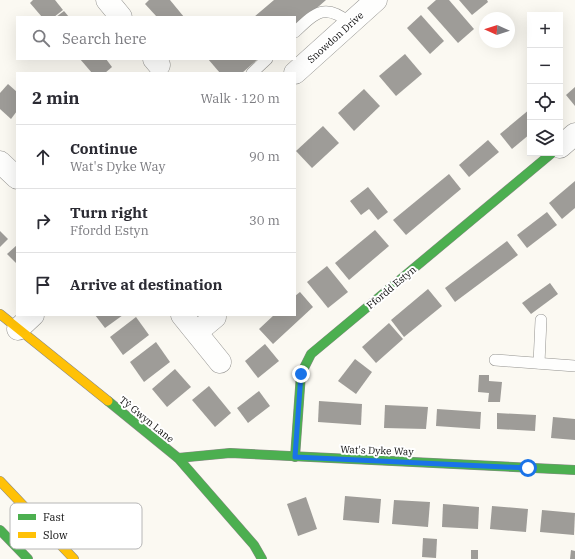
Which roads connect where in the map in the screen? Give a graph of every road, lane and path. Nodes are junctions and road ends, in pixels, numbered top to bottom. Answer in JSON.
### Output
{"nodes":[{"id":1,"x":108,"y":0,"type":"edge"},
{"id":2,"x":376,"y":0,"type":"edge"},
{"id":3,"x":120,"y":16,"type":"edge"},
{"id":4,"x":350,"y":24,"type":"junction"},
{"id":5,"x":296,"y":31,"type":"edge"},
{"id":6,"x":266,"y":60,"type":"edge"},
{"id":7,"x":253,"y":72,"type":"edge"},
{"id":8,"x":295,"y":72,"type":"edge"},
{"id":9,"x":575,"y":134,"type":"edge"},
{"id":10,"x":563,"y":144,"type":"edge"},
{"id":11,"x":548,"y":156,"type":"edge"},
{"id":12,"x":0,"y":162,"type":"edge"},
{"id":13,"x":16,"y":177,"type":"edge"},
{"id":14,"x":0,"y":314,"type":"edge"},
{"id":15,"x":183,"y":316,"type":"edge"},
{"id":16,"x":215,"y":317,"type":"dead end"},
{"id":17,"x":540,"y":320,"type":"dead end"},
{"id":18,"x":26,"y":322,"type":"edge"},
{"id":19,"x":196,"y":332,"type":"junction"},
{"id":20,"x":495,"y":360,"type":"dead end"},
{"id":21,"x":220,"y":362,"type":"dead end"},
{"id":22,"x":539,"y":363,"type":"junction"},
{"id":23,"x":575,"y":366,"type":"edge"},
{"id":24,"x":295,"y":457,"type":"junction"},
{"id":25,"x":178,"y":458,"type":"junction"},
{"id":26,"x":575,"y":470,"type":"edge"},
{"id":27,"x":0,"y":481,"type":"edge"},
{"id":28,"x":21,"y":503,"type":"edge"},
{"id":29,"x":0,"y":530,"type":"edge"},
{"id":30,"x":10,"y":540,"type":"edge"},
{"id":31,"x":18,"y":549,"type":"edge"},
{"id":32,"x":65,"y":549,"type":"edge"},
{"id":33,"x":28,"y":559,"type":"edge"},
{"id":34,"x":74,"y":559,"type":"edge"},
{"id":35,"x":262,"y":559,"type":"edge"}],
"edges":[{"from":1,"to":3,"type":"street"},
{"from":2,"to":4,"type":"street","name":"Snowdon Drive"},
{"from":4,"to":5,"type":"lane"},
{"from":4,"to":8,"type":"street","name":"Snowdon Drive"},
{"from":6,"to":7,"type":"lane"},
{"from":9,"to":10,"type":"street"},
{"from":11,"to":24,"type":"main road","name":"Ffordd Estyn"},
{"from":12,"to":13,"type":"street"},
{"from":14,"to":18,"type":"main road","name":"Tŷ Gwyn Lane"},
{"from":15,"to":19,"type":"street"},
{"from":16,"to":19,"type":"street"},
{"from":17,"to":22,"type":"lane"},
{"from":18,"to":25,"type":"main road","name":"Tŷ Gwyn Lane"},
{"from":19,"to":21,"type":"street"},
{"from":20,"to":22,"type":"lane"},
{"from":22,"to":23,"type":"lane"},
{"from":24,"to":25,"type":"main road","name":"Wat's Dyke Way"},
{"from":24,"to":26,"type":"main road","name":"Wat's Dyke Way"},
{"from":25,"to":35,"type":"main road","name":"Tŷ Gwyn Lane"},
{"from":27,"to":28,"type":"main road"},
{"from":29,"to":30,"type":"main road"},
{"from":31,"to":33,"type":"main road"},
{"from":32,"to":34,"type":"main road"}]}
